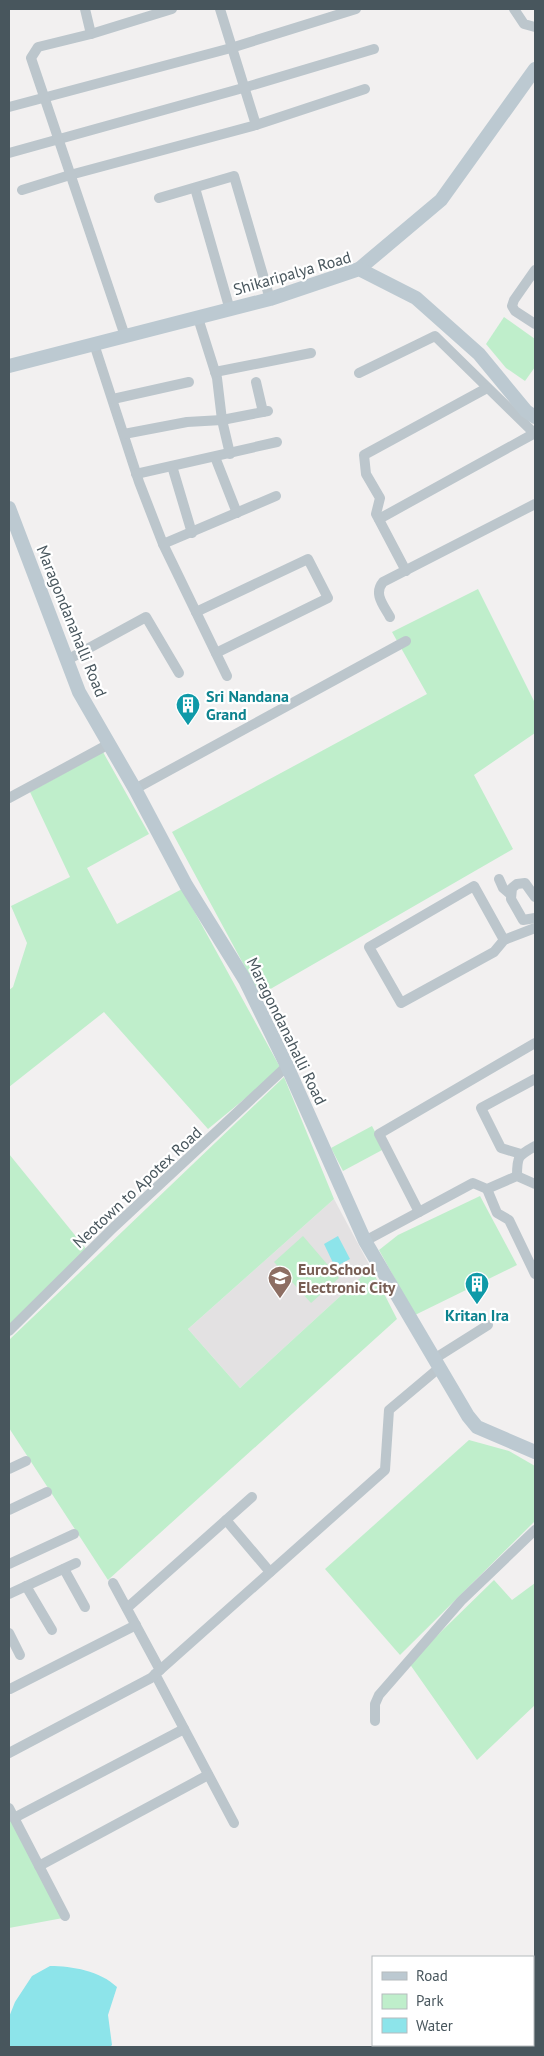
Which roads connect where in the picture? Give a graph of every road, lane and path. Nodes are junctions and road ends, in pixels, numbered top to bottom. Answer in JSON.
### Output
{"nodes":[{"id":1,"x":85,"y":9,"type":"edge"},
{"id":2,"x":172,"y":9,"type":"edge"},
{"id":3,"x":220,"y":9,"type":"edge"},
{"id":4,"x":356,"y":9,"type":"edge"},
{"id":5,"x":514,"y":9,"type":"edge"},
{"id":6,"x":535,"y":27,"type":"edge"},
{"id":7,"x":91,"y":34,"type":"junction"},
{"id":8,"x":231,"y":48,"type":"junction"},
{"id":9,"x":374,"y":48,"type":"dead end"},
{"id":10,"x":535,"y":69,"type":"edge"},
{"id":11,"x":243,"y":88,"type":"junction"},
{"id":12,"x":366,"y":89,"type":"dead end"},
{"id":13,"x":44,"y":97,"type":"junction"},
{"id":14,"x":9,"y":107,"type":"edge"},
{"id":15,"x":256,"y":125,"type":"junction"},
{"id":16,"x":58,"y":139,"type":"junction"},
{"id":17,"x":9,"y":153,"type":"edge"},
{"id":18,"x":70,"y":175,"type":"junction"},
{"id":19,"x":195,"y":188,"type":"junction"},
{"id":20,"x":22,"y":190,"type":"dead end"},
{"id":21,"x":159,"y":198,"type":"dead end"},
{"id":22,"x":359,"y":269,"type":"junction"},
{"id":23,"x":535,"y":270,"type":"edge"},
{"id":24,"x":270,"y":299,"type":"junction"},
{"id":25,"x":230,"y":310,"type":"junction"},
{"id":26,"x":198,"y":318,"type":"junction"},
{"id":27,"x":446,"y":323,"type":"junction"},
{"id":28,"x":535,"y":324,"type":"edge"},
{"id":29,"x":125,"y":336,"type":"junction"},
{"id":30,"x":436,"y":336,"type":"junction"},
{"id":31,"x":94,"y":344,"type":"junction"},
{"id":32,"x":310,"y":353,"type":"dead end"},
{"id":33,"x":9,"y":366,"type":"edge"},
{"id":34,"x":215,"y":372,"type":"junction"},
{"id":35,"x":359,"y":373,"type":"dead end"},
{"id":36,"x":189,"y":382,"type":"dead end"},
{"id":37,"x":256,"y":382,"type":"dead end"},
{"id":38,"x":487,"y":388,"type":"junction"},
{"id":39,"x":113,"y":400,"type":"junction"},
{"id":40,"x":535,"y":418,"type":"edge"},
{"id":41,"x":222,"y":420,"type":"junction"},
{"id":42,"x":124,"y":434,"type":"junction"},
{"id":43,"x":535,"y":434,"type":"edge"},
{"id":44,"x":278,"y":442,"type":"dead end"},
{"id":45,"x":230,"y":454,"type":"junction"},
{"id":46,"x":215,"y":457,"type":"junction"},
{"id":47,"x":172,"y":466,"type":"junction"},
{"id":48,"x":136,"y":474,"type":"junction"},
{"id":49,"x":276,"y":496,"type":"dead end"},
{"id":50,"x":535,"y":504,"type":"edge"},
{"id":51,"x":9,"y":508,"type":"edge"},
{"id":52,"x":237,"y":513,"type":"junction"},
{"id":53,"x":379,"y":519,"type":"junction"},
{"id":54,"x":192,"y":533,"type":"junction"},
{"id":55,"x":163,"y":544,"type":"junction"},
{"id":56,"x":406,"y":570,"type":"junction"},
{"id":57,"x":196,"y":612,"type":"junction"},
{"id":58,"x":390,"y":617,"type":"dead end"},
{"id":59,"x":406,"y":641,"type":"dead end"},
{"id":60,"x":216,"y":653,"type":"junction"},
{"id":61,"x":67,"y":660,"type":"junction"},
{"id":62,"x":179,"y":673,"type":"dead end"},
{"id":63,"x":227,"y":676,"type":"dead end"},
{"id":64,"x":109,"y":744,"type":"junction"},
{"id":65,"x":135,"y":789,"type":"junction"},
{"id":66,"x":9,"y":798,"type":"edge"},
{"id":67,"x":499,"y":879,"type":"dead end"},
{"id":68,"x":510,"y":894,"type":"junction"},
{"id":69,"x":535,"y":897,"type":"edge"},
{"id":70,"x":535,"y":918,"type":"edge"},
{"id":71,"x":535,"y":928,"type":"edge"},
{"id":72,"x":504,"y":940,"type":"junction"},
{"id":73,"x":535,"y":1043,"type":"edge"},
{"id":74,"x":287,"y":1066,"type":"junction"},
{"id":75,"x":535,"y":1079,"type":"edge"},
{"id":76,"x":535,"y":1146,"type":"edge"},
{"id":77,"x":521,"y":1154,"type":"junction"},
{"id":78,"x":518,"y":1176,"type":"junction"},
{"id":79,"x":535,"y":1184,"type":"edge"},
{"id":80,"x":487,"y":1189,"type":"junction"},
{"id":81,"x":419,"y":1212,"type":"junction"},
{"id":82,"x":365,"y":1242,"type":"junction"},
{"id":83,"x":535,"y":1274,"type":"edge"},
{"id":84,"x":488,"y":1325,"type":"dead end"},
{"id":85,"x":9,"y":1331,"type":"edge"},
{"id":86,"x":437,"y":1364,"type":"junction"},
{"id":87,"x":535,"y":1452,"type":"edge"},
{"id":88,"x":26,"y":1461,"type":"dead end"},
{"id":89,"x":9,"y":1469,"type":"edge"},
{"id":90,"x":47,"y":1492,"type":"dead end"},
{"id":91,"x":252,"y":1497,"type":"dead end"},
{"id":92,"x":9,"y":1510,"type":"edge"},
{"id":93,"x":226,"y":1520,"type":"junction"},
{"id":94,"x":535,"y":1530,"type":"edge"},
{"id":95,"x":74,"y":1534,"type":"dead end"},
{"id":96,"x":76,"y":1563,"type":"dead end"},
{"id":97,"x":9,"y":1564,"type":"edge"},
{"id":98,"x":64,"y":1569,"type":"junction"},
{"id":99,"x":270,"y":1572,"type":"junction"},
{"id":100,"x":113,"y":1583,"type":"dead end"},
{"id":101,"x":26,"y":1586,"type":"junction"},
{"id":102,"x":9,"y":1594,"type":"edge"},
{"id":103,"x":85,"y":1607,"type":"dead end"},
{"id":104,"x":127,"y":1608,"type":"junction"},
{"id":105,"x":136,"y":1625,"type":"junction"},
{"id":106,"x":52,"y":1630,"type":"dead end"},
{"id":107,"x":9,"y":1633,"type":"edge"},
{"id":108,"x":20,"y":1655,"type":"dead end"},
{"id":109,"x":157,"y":1672,"type":"junction"},
{"id":110,"x":10,"y":1689,"type":"dead end"},
{"id":111,"x":375,"y":1721,"type":"dead end"},
{"id":112,"x":184,"y":1728,"type":"junction"},
{"id":113,"x":9,"y":1754,"type":"edge"},
{"id":114,"x":208,"y":1775,"type":"junction"},
{"id":115,"x":9,"y":1808,"type":"edge"},
{"id":116,"x":14,"y":1818,"type":"junction"},
{"id":117,"x":234,"y":1823,"type":"dead end"},
{"id":118,"x":39,"y":1866,"type":"junction"},
{"id":119,"x":65,"y":1916,"type":"dead end"}],
"edges":[{"from":1,"to":7,"type":"street"},
{"from":2,"to":7,"type":"street"},
{"from":3,"to":8,"type":"street"},
{"from":4,"to":8,"type":"street"},
{"from":5,"to":6,"type":"street"},
{"from":7,"to":13,"type":"street"},
{"from":8,"to":11,"type":"street"},
{"from":8,"to":13,"type":"street"},
{"from":9,"to":11,"type":"street"},
{"from":10,"to":22,"type":"street"},
{"from":11,"to":15,"type":"street"},
{"from":11,"to":16,"type":"street"},
{"from":12,"to":15,"type":"street"},
{"from":13,"to":14,"type":"street"},
{"from":13,"to":16,"type":"street"},
{"from":15,"to":18,"type":"street"},
{"from":16,"to":17,"type":"street"},
{"from":16,"to":18,"type":"street"},
{"from":18,"to":20,"type":"street"},
{"from":18,"to":29,"type":"street"},
{"from":19,"to":21,"type":"street"},
{"from":19,"to":24,"type":"street"},
{"from":19,"to":25,"type":"street"},
{"from":22,"to":24,"type":"street","name":"Shikaripalya Road"},
{"from":22,"to":27,"type":"street","name":"Shikaripalya Road"},
{"from":23,"to":28,"type":"street"},
{"from":24,"to":25,"type":"street","name":"Shikaripalya Road"},
{"from":25,"to":26,"type":"street","name":"Shikaripalya Road"},
{"from":26,"to":29,"type":"street","name":"Shikaripalya Road"},
{"from":26,"to":34,"type":"street"},
{"from":27,"to":30,"type":"street"},
{"from":27,"to":40,"type":"street","name":"Shikaripalya Road"},
{"from":29,"to":31,"type":"street","name":"Shikaripalya Road"},
{"from":30,"to":35,"type":"street"},
{"from":30,"to":38,"type":"street"},
{"from":31,"to":33,"type":"street","name":"Shikaripalya Road"},
{"from":31,"to":39,"type":"street"},
{"from":32,"to":34,"type":"street"},
{"from":34,"to":41,"type":"street"},
{"from":36,"to":39,"type":"street"},
{"from":37,"to":41,"type":"street"},
{"from":38,"to":43,"type":"street"},
{"from":38,"to":53,"type":"street"},
{"from":39,"to":42,"type":"street"},
{"from":41,"to":42,"type":"street"},
{"from":41,"to":45,"type":"street"},
{"from":42,"to":48,"type":"street"},
{"from":43,"to":53,"type":"street"},
{"from":44,"to":45,"type":"street"},
{"from":45,"to":46,"type":"street"},
{"from":46,"to":47,"type":"street"},
{"from":46,"to":52,"type":"street"},
{"from":47,"to":48,"type":"street"},
{"from":47,"to":54,"type":"street"},
{"from":48,"to":55,"type":"street"},
{"from":49,"to":52,"type":"street"},
{"from":50,"to":56,"type":"street"},
{"from":51,"to":61,"type":"street","name":"Maragondanahalli Road"},
{"from":52,"to":54,"type":"street"},
{"from":53,"to":56,"type":"street"},
{"from":54,"to":55,"type":"street"},
{"from":55,"to":57,"type":"street"},
{"from":56,"to":58,"type":"street"},
{"from":57,"to":60,"type":"street"},
{"from":57,"to":60,"type":"street"},
{"from":59,"to":65,"type":"street"},
{"from":60,"to":63,"type":"street"},
{"from":61,"to":62,"type":"street"},
{"from":61,"to":64,"type":"street","name":"Maragondanahalli Road"},
{"from":64,"to":65,"type":"street","name":"Maragondanahalli Road"},
{"from":64,"to":66,"type":"street"},
{"from":65,"to":74,"type":"street","name":"Maragondanahalli Road"},
{"from":67,"to":68,"type":"street"},
{"from":68,"to":69,"type":"street"},
{"from":68,"to":70,"type":"street"},
{"from":71,"to":72,"type":"street"},
{"from":72,"to":72,"type":"street"},
{"from":73,"to":81,"type":"street"},
{"from":74,"to":82,"type":"street","name":"Maragondanahalli Road"},
{"from":74,"to":85,"type":"street","name":"Neotown to Apotex Road"},
{"from":75,"to":77,"type":"street"},
{"from":76,"to":77,"type":"street"},
{"from":77,"to":78,"type":"street"},
{"from":78,"to":79,"type":"street"},
{"from":78,"to":80,"type":"street"},
{"from":80,"to":81,"type":"street"},
{"from":80,"to":83,"type":"street"},
{"from":81,"to":82,"type":"street"},
{"from":82,"to":86,"type":"street","name":"Maragondanahalli Road"},
{"from":84,"to":86,"type":"street"},
{"from":86,"to":87,"type":"street","name":"Maragondanahalli Road"},
{"from":86,"to":99,"type":"street"},
{"from":88,"to":89,"type":"street"},
{"from":90,"to":92,"type":"street"},
{"from":91,"to":93,"type":"street"},
{"from":93,"to":99,"type":"street"},
{"from":93,"to":104,"type":"street"},
{"from":94,"to":111,"type":"street"},
{"from":95,"to":97,"type":"street"},
{"from":96,"to":98,"type":"street"},
{"from":98,"to":101,"type":"street"},
{"from":98,"to":103,"type":"street"},
{"from":99,"to":109,"type":"street"},
{"from":100,"to":104,"type":"street"},
{"from":101,"to":102,"type":"street"},
{"from":101,"to":106,"type":"street"},
{"from":104,"to":105,"type":"street"},
{"from":105,"to":109,"type":"street"},
{"from":105,"to":110,"type":"street"},
{"from":107,"to":108,"type":"street"},
{"from":109,"to":112,"type":"street"},
{"from":109,"to":113,"type":"street"},
{"from":112,"to":114,"type":"street"},
{"from":112,"to":116,"type":"street"},
{"from":114,"to":117,"type":"street"},
{"from":114,"to":118,"type":"street"},
{"from":115,"to":116,"type":"street"},
{"from":116,"to":118,"type":"street"},
{"from":118,"to":119,"type":"street"}]}
